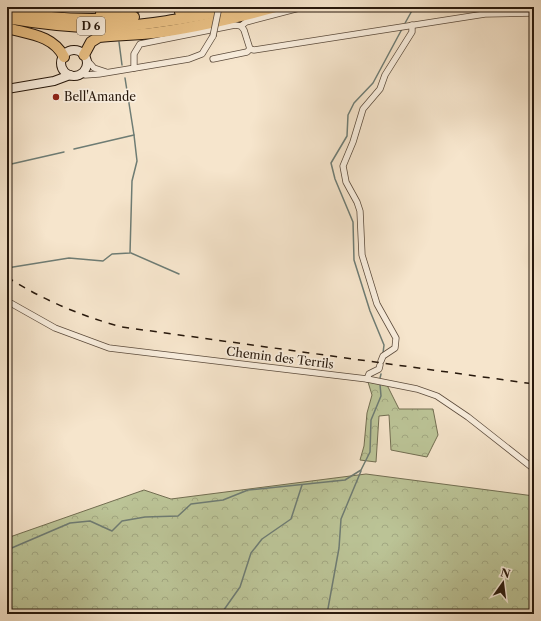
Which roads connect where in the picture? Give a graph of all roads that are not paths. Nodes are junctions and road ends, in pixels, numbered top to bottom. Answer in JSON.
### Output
{"nodes":[{"id":1,"x":12,"y":7,"type":"edge"},
{"id":2,"x":136,"y":7,"type":"edge"},
{"id":3,"x":202,"y":7,"type":"edge"},
{"id":4,"x":219,"y":7,"type":"edge"},
{"id":5,"x":246,"y":7,"type":"edge"},
{"id":6,"x":276,"y":7,"type":"edge"},
{"id":7,"x":303,"y":7,"type":"edge"},
{"id":8,"x":7,"y":10,"type":"edge"},
{"id":9,"x":534,"y":13,"type":"edge"},
{"id":10,"x":7,"y":18,"type":"edge"},
{"id":11,"x":412,"y":25,"type":"junction"},
{"id":12,"x":241,"y":26,"type":"junction"},
{"id":13,"x":7,"y":28,"type":"edge"},
{"id":14,"x":250,"y":49,"type":"junction"},
{"id":15,"x":86,"y":58,"type":"junction"},
{"id":16,"x":213,"y":59,"type":"dead end"},
{"id":17,"x":63,"y":61,"type":"junction"},
{"id":18,"x":134,"y":68,"type":"junction"},
{"id":19,"x":108,"y":72,"type":"junction"},
{"id":20,"x":82,"y":73,"type":"junction"},
{"id":21,"x":70,"y":75,"type":"junction"},
{"id":22,"x":46,"y":83,"type":"junction"},
{"id":23,"x":7,"y":89,"type":"edge"},
{"id":24,"x":7,"y":301,"type":"edge"},
{"id":25,"x":367,"y":379,"type":"junction"},
{"id":26,"x":534,"y":469,"type":"edge"}],
"edges":[{"from":1,"to":2,"type":"highway"},
{"from":3,"to":8,"type":"highway","number":"D 6"},
{"from":4,"to":18,"type":"street","bridge":true},
{"from":5,"to":10,"type":"highway","number":"D 6"},
{"from":6,"to":15,"type":"highway"},
{"from":7,"to":12,"type":"street"},
{"from":9,"to":11,"type":"street"},
{"from":11,"to":14,"type":"street"},
{"from":11,"to":25,"type":"street"},
{"from":12,"to":14,"type":"street"},
{"from":12,"to":18,"type":"street"},
{"from":13,"to":17,"type":"highway"},
{"from":14,"to":16,"type":"street"},
{"from":15,"to":17,"type":"main road"},
{"from":15,"to":19,"type":"street"},
{"from":15,"to":20,"type":"main road"},
{"from":17,"to":21,"type":"main road"},
{"from":17,"to":22,"type":"main road"},
{"from":18,"to":19,"type":"street"},
{"from":19,"to":20,"type":"street"},
{"from":20,"to":21,"type":"main road"},
{"from":21,"to":22,"type":"main road"},
{"from":22,"to":23,"type":"main road"},
{"from":24,"to":25,"type":"street","name":"Chemin des Terrils"},
{"from":25,"to":26,"type":"street","name":"Chemin des Terrils"}]}
